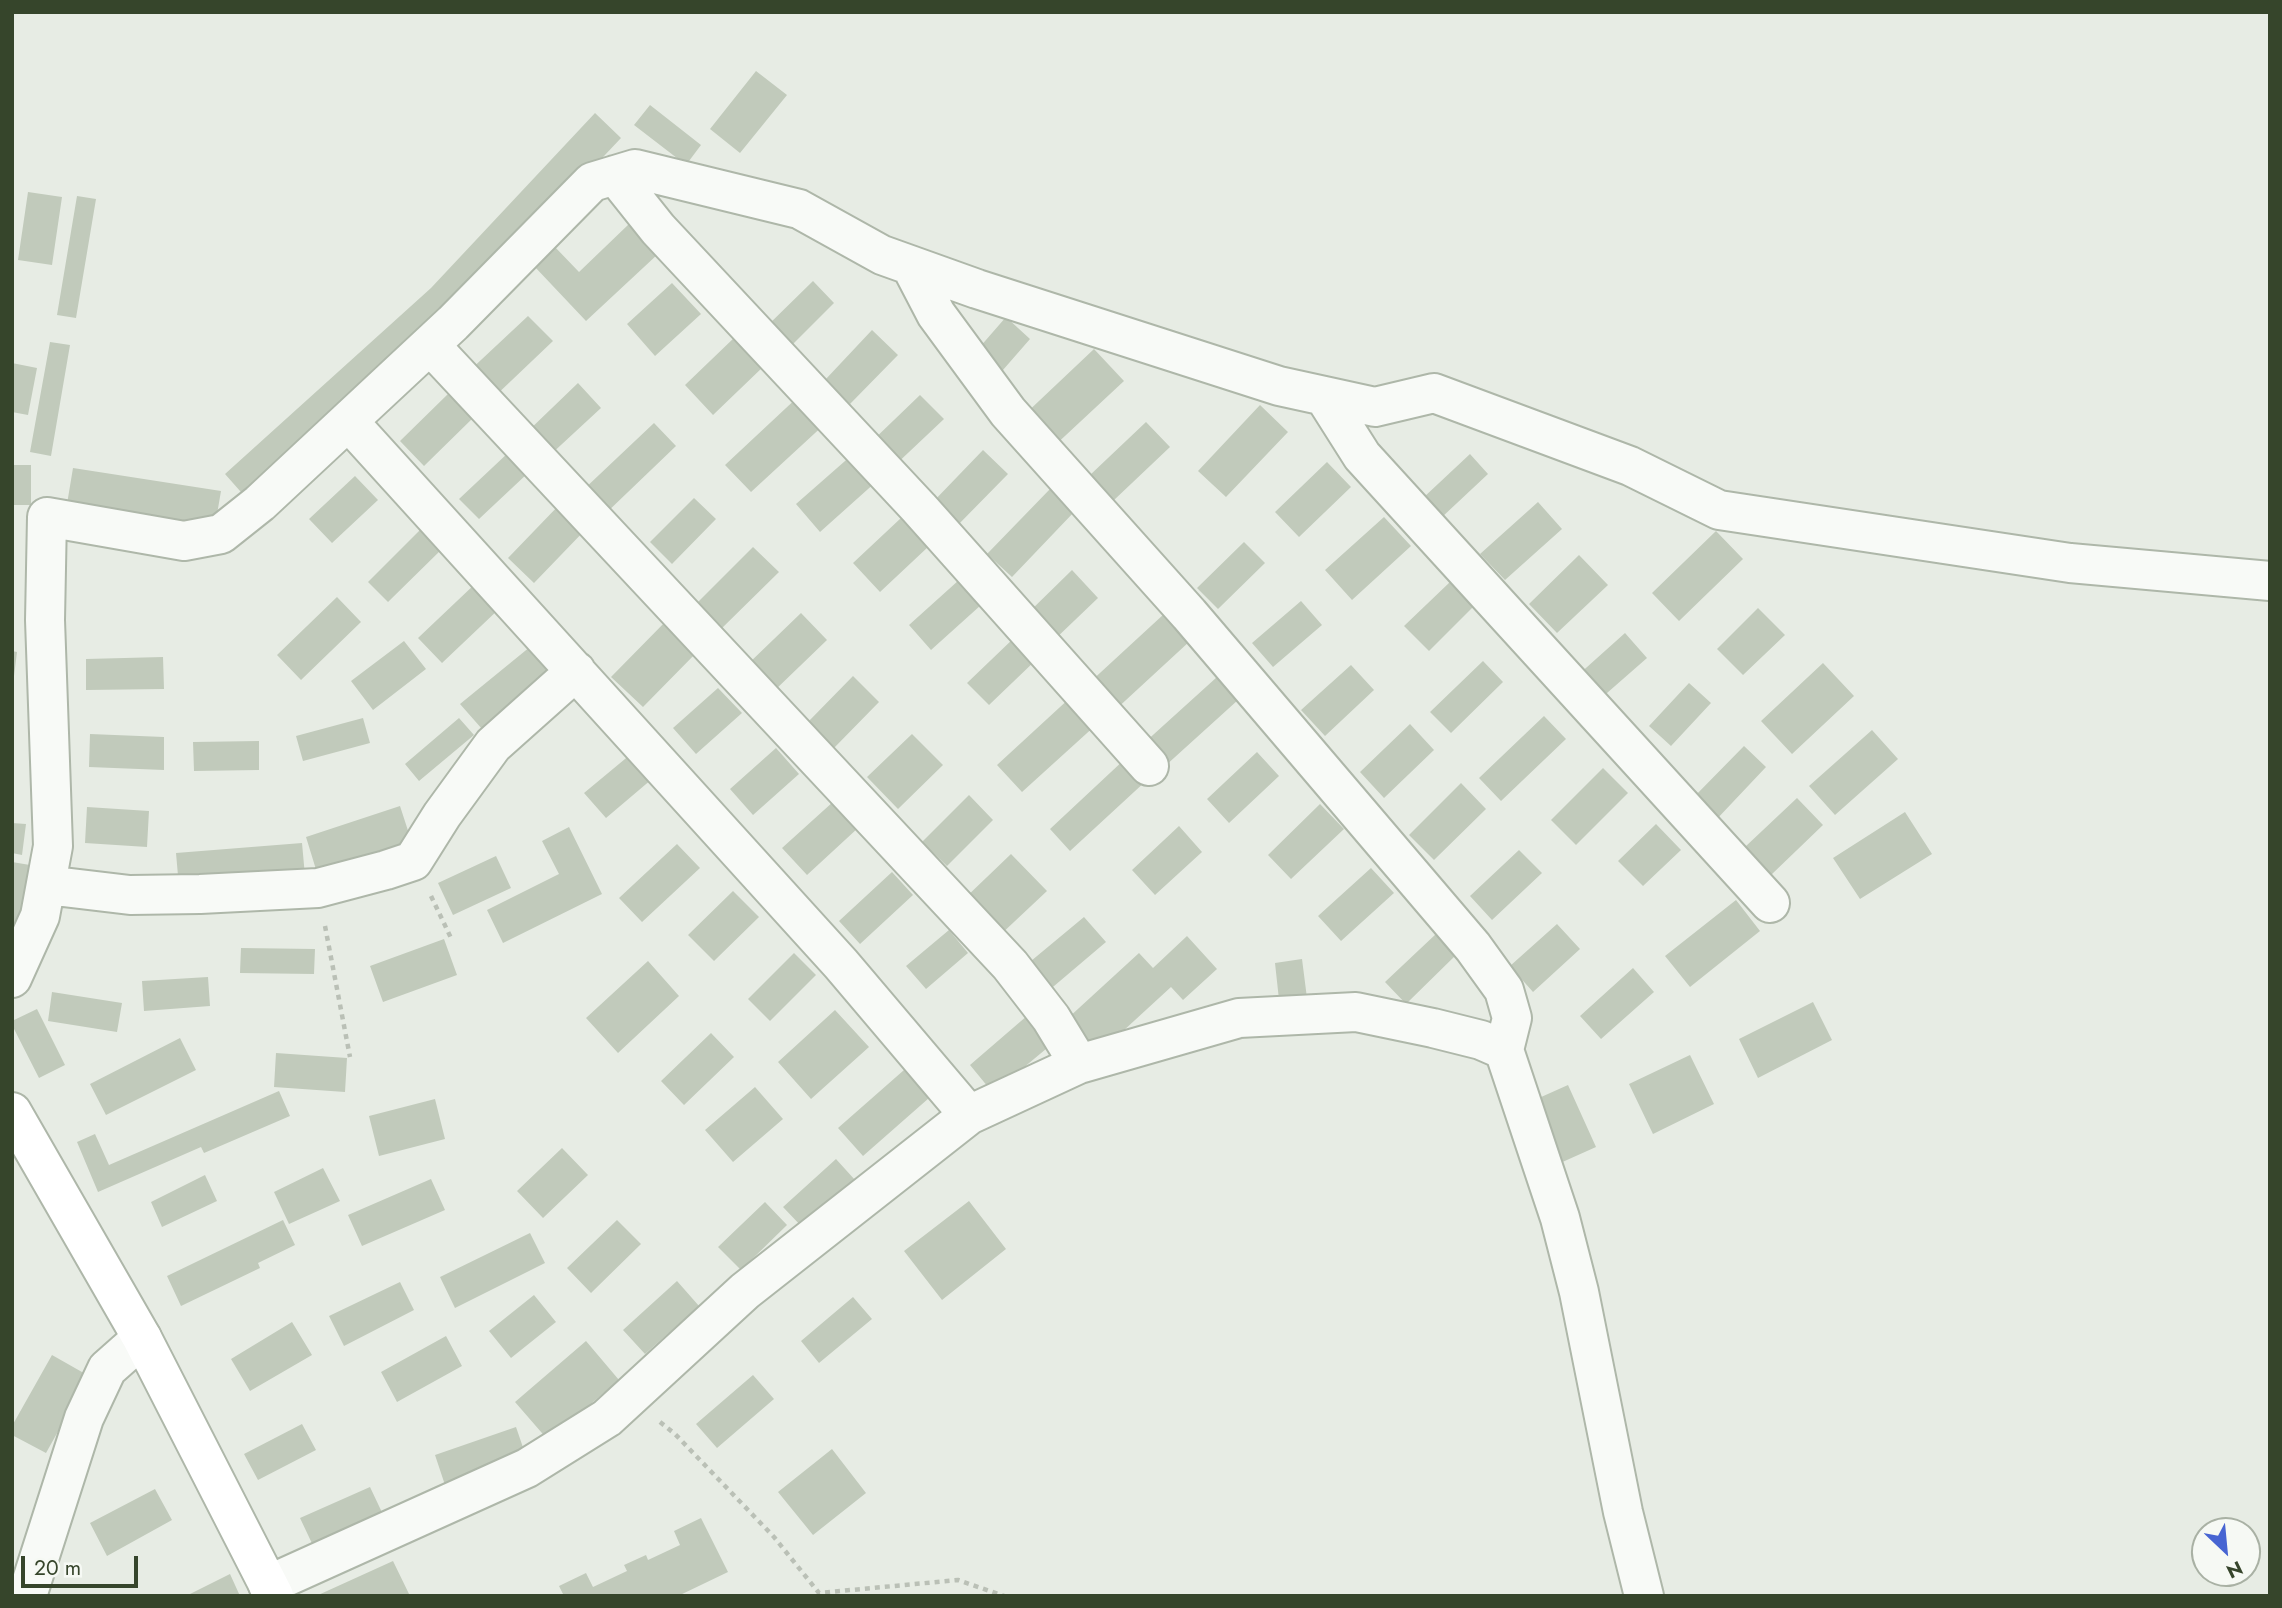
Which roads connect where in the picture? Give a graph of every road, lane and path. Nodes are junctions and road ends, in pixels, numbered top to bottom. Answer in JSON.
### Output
{"nodes":[{"id":1,"x":615,"y":175,"type":"junction"},
{"id":2,"x":911,"y":266,"type":"junction"},
{"id":3,"x":429,"y":345,"type":"junction"},
{"id":4,"x":1324,"y":396,"type":"junction"},
{"id":5,"x":348,"y":421,"type":"junction"},
{"id":6,"x":2270,"y":581,"type":"edge"},
{"id":7,"x":576,"y":671,"type":"junction"},
{"id":8,"x":1149,"y":766,"type":"dead end"},
{"id":9,"x":413,"y":861,"type":"junction"},
{"id":10,"x":46,"y":885,"type":"junction"},
{"id":11,"x":318,"y":888,"type":"junction"},
{"id":12,"x":1770,"y":903,"type":"dead end"},
{"id":13,"x":452,"y":938,"type":"dead end"},
{"id":14,"x":12,"y":978,"type":"edge"},
{"id":15,"x":1504,"y":1050,"type":"junction"},
{"id":16,"x":350,"y":1056,"type":"dead end"},
{"id":17,"x":1079,"y":1064,"type":"junction"},
{"id":18,"x":12,"y":1112,"type":"edge"},
{"id":19,"x":969,"y":1115,"type":"junction"},
{"id":20,"x":142,"y":1338,"type":"junction"},
{"id":21,"x":629,"y":1398,"type":"junction"},
{"id":22,"x":271,"y":1590,"type":"edge"},
{"id":23,"x":27,"y":1596,"type":"edge"},
{"id":24,"x":1004,"y":1596,"type":"edge"},
{"id":25,"x":1644,"y":1596,"type":"edge"}],
"edges":[{"from":1,"to":2,"type":"street"},
{"from":1,"to":3,"type":"street"},
{"from":1,"to":8,"type":"street"},
{"from":2,"to":4,"type":"street"},
{"from":2,"to":15,"type":"street"},
{"from":3,"to":5,"type":"street"},
{"from":3,"to":17,"type":"street"},
{"from":4,"to":6,"type":"street"},
{"from":4,"to":12,"type":"street"},
{"from":5,"to":7,"type":"street"},
{"from":5,"to":10,"type":"street"},
{"from":7,"to":9,"type":"street"},
{"from":7,"to":19,"type":"street"},
{"from":9,"to":11,"type":"street"},
{"from":9,"to":13,"type":"path"},
{"from":10,"to":11,"type":"street"},
{"from":10,"to":14,"type":"street"},
{"from":11,"to":16,"type":"path"},
{"from":15,"to":17,"type":"street"},
{"from":15,"to":25,"type":"street"},
{"from":17,"to":19,"type":"street"},
{"from":18,"to":20,"type":"main road"},
{"from":19,"to":21,"type":"street"},
{"from":20,"to":22,"type":"main road"},
{"from":20,"to":23,"type":"street"},
{"from":21,"to":22,"type":"street"},
{"from":21,"to":24,"type":"path"}]}
